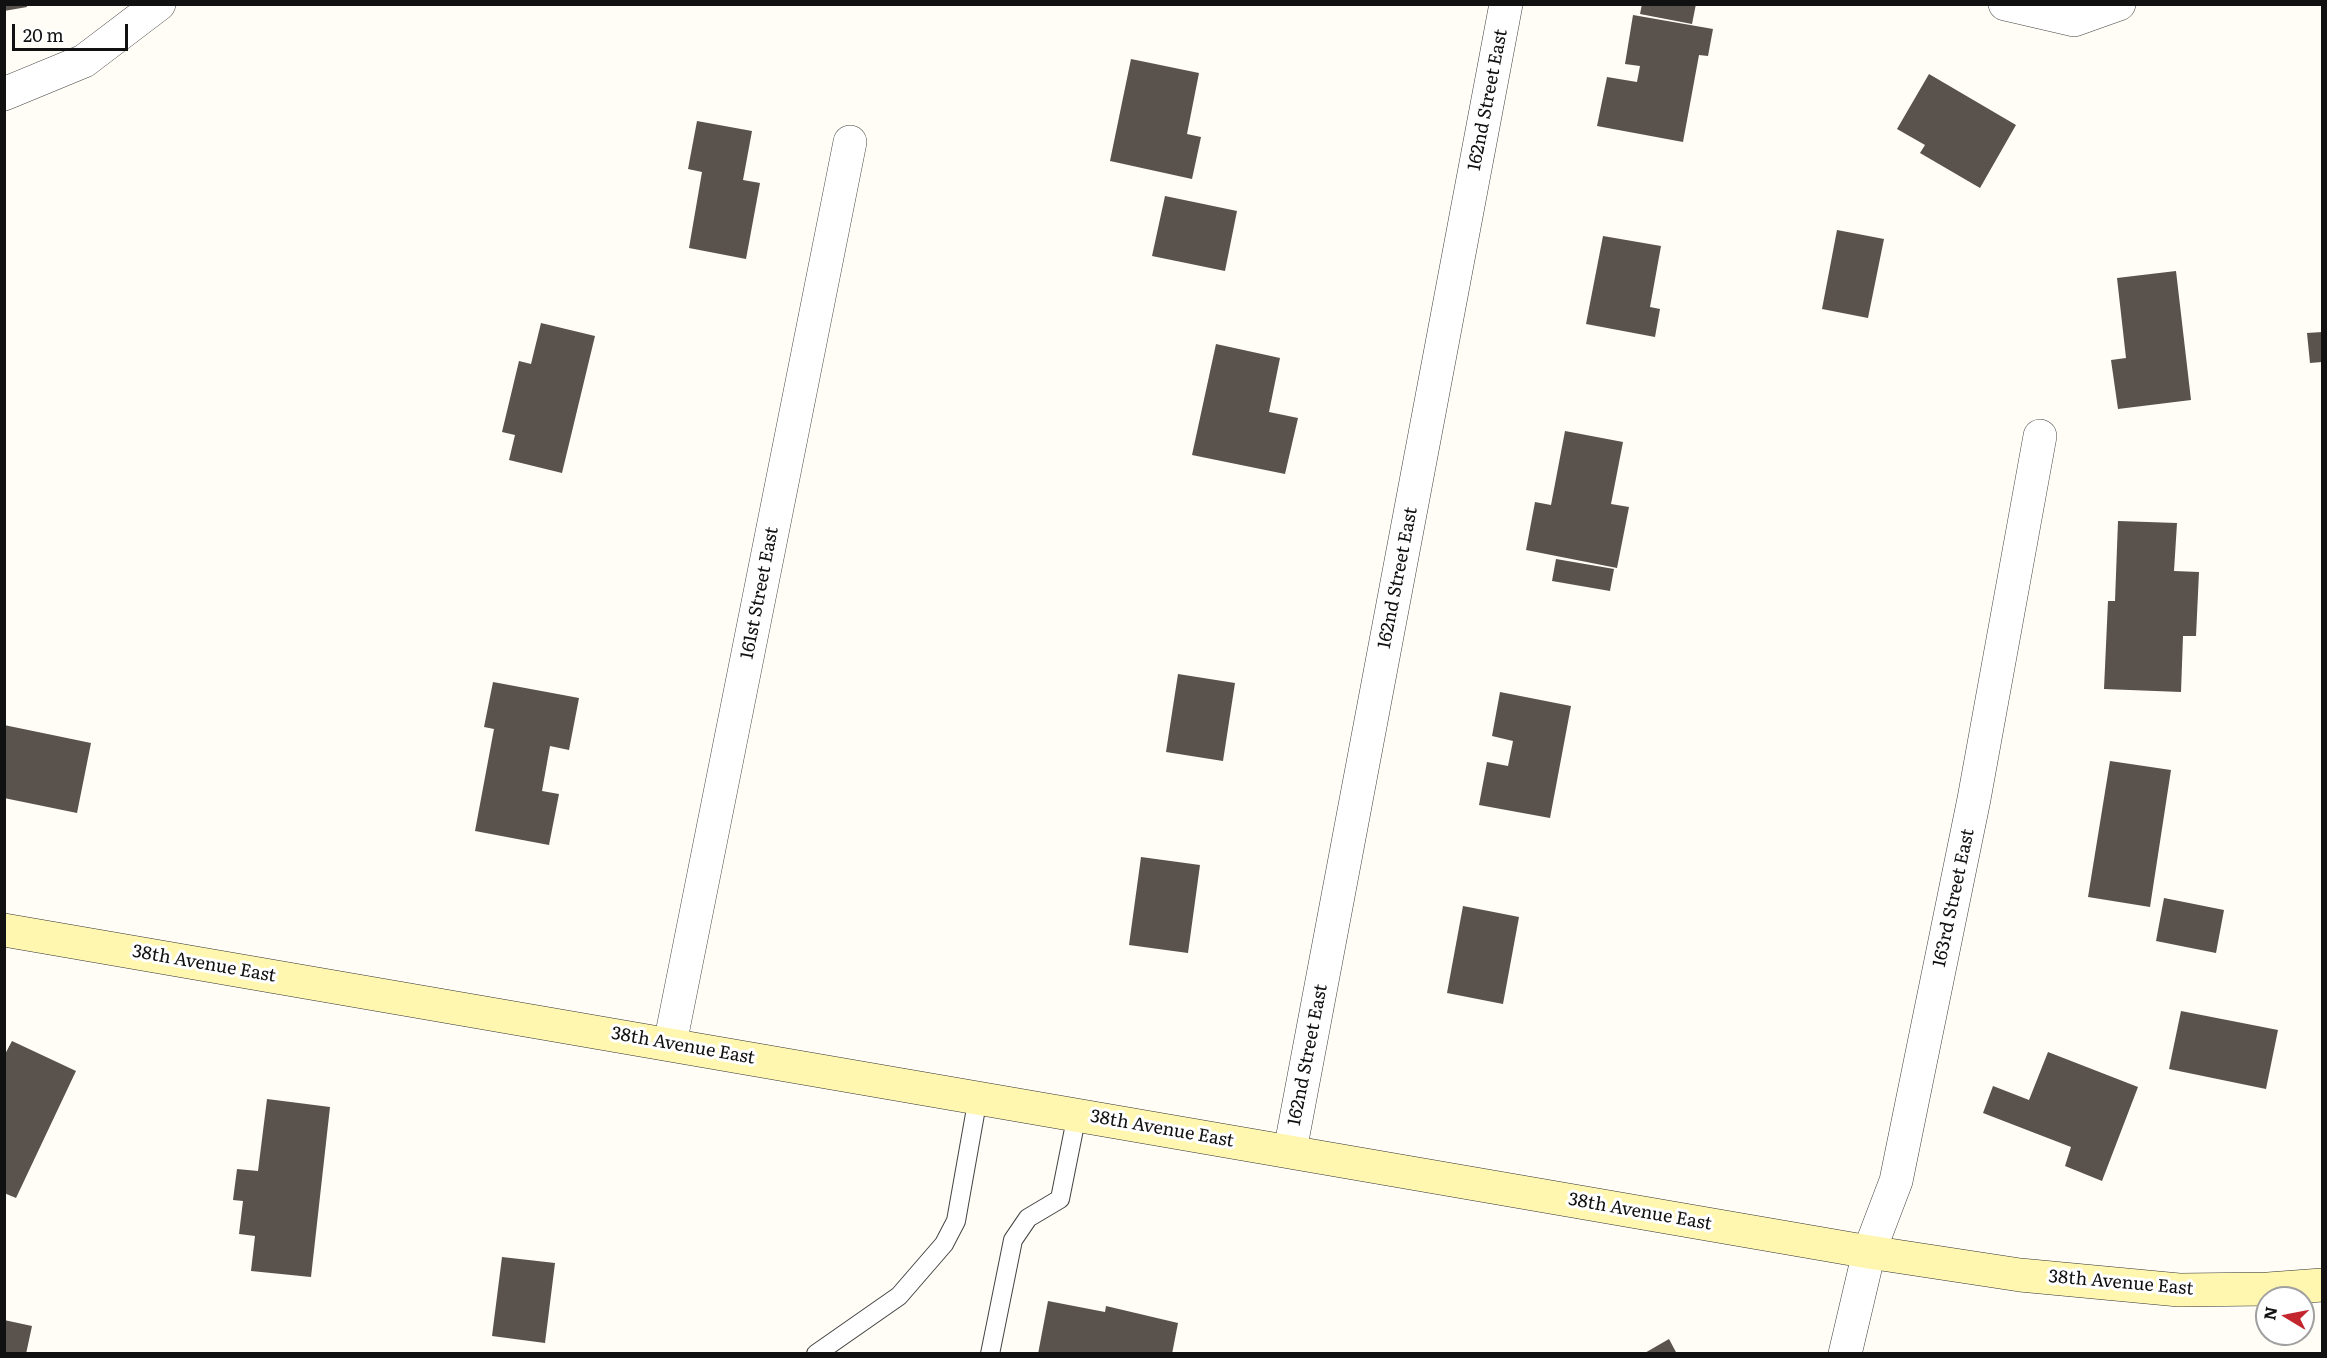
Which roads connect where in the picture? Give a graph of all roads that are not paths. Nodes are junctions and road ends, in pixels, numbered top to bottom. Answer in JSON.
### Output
{"nodes":[{"id":1,"x":159,"y":4,"type":"edge"},
{"id":2,"x":1506,"y":4,"type":"edge"},
{"id":3,"x":2005,"y":4,"type":"edge"},
{"id":4,"x":2119,"y":4,"type":"edge"},
{"id":5,"x":4,"y":94,"type":"edge"},
{"id":6,"x":850,"y":142,"type":"dead end"},
{"id":7,"x":2040,"y":436,"type":"dead end"},
{"id":8,"x":4,"y":930,"type":"edge"},
{"id":9,"x":670,"y":1044,"type":"junction"},
{"id":10,"x":978,"y":1097,"type":"junction"},
{"id":11,"x":1077,"y":1114,"type":"junction"},
{"id":12,"x":1290,"y":1151,"type":"junction"},
{"id":13,"x":1869,"y":1252,"type":"junction"},
{"id":14,"x":2322,"y":1285,"type":"edge"},
{"id":15,"x":816,"y":1353,"type":"edge"},
{"id":16,"x":990,"y":1353,"type":"edge"},
{"id":17,"x":1845,"y":1353,"type":"edge"}],
"edges":[{"from":1,"to":5,"type":"street"},
{"from":2,"to":12,"type":"street","name":"162nd Street East"},
{"from":3,"to":4,"type":"street"},
{"from":6,"to":9,"type":"street","name":"161st Street East"},
{"from":7,"to":13,"type":"street","name":"163rd Street East"},
{"from":8,"to":9,"type":"street","name":"38th Avenue East"},
{"from":9,"to":10,"type":"street","name":"38th Avenue East"},
{"from":10,"to":11,"type":"street","name":"38th Avenue East"},
{"from":10,"to":15,"type":"lane"},
{"from":11,"to":12,"type":"street","name":"38th Avenue East"},
{"from":11,"to":16,"type":"lane"},
{"from":12,"to":13,"type":"street","name":"38th Avenue East"},
{"from":13,"to":14,"type":"street","name":"38th Avenue East"},
{"from":13,"to":17,"type":"street","name":"163rd Street East"}]}
